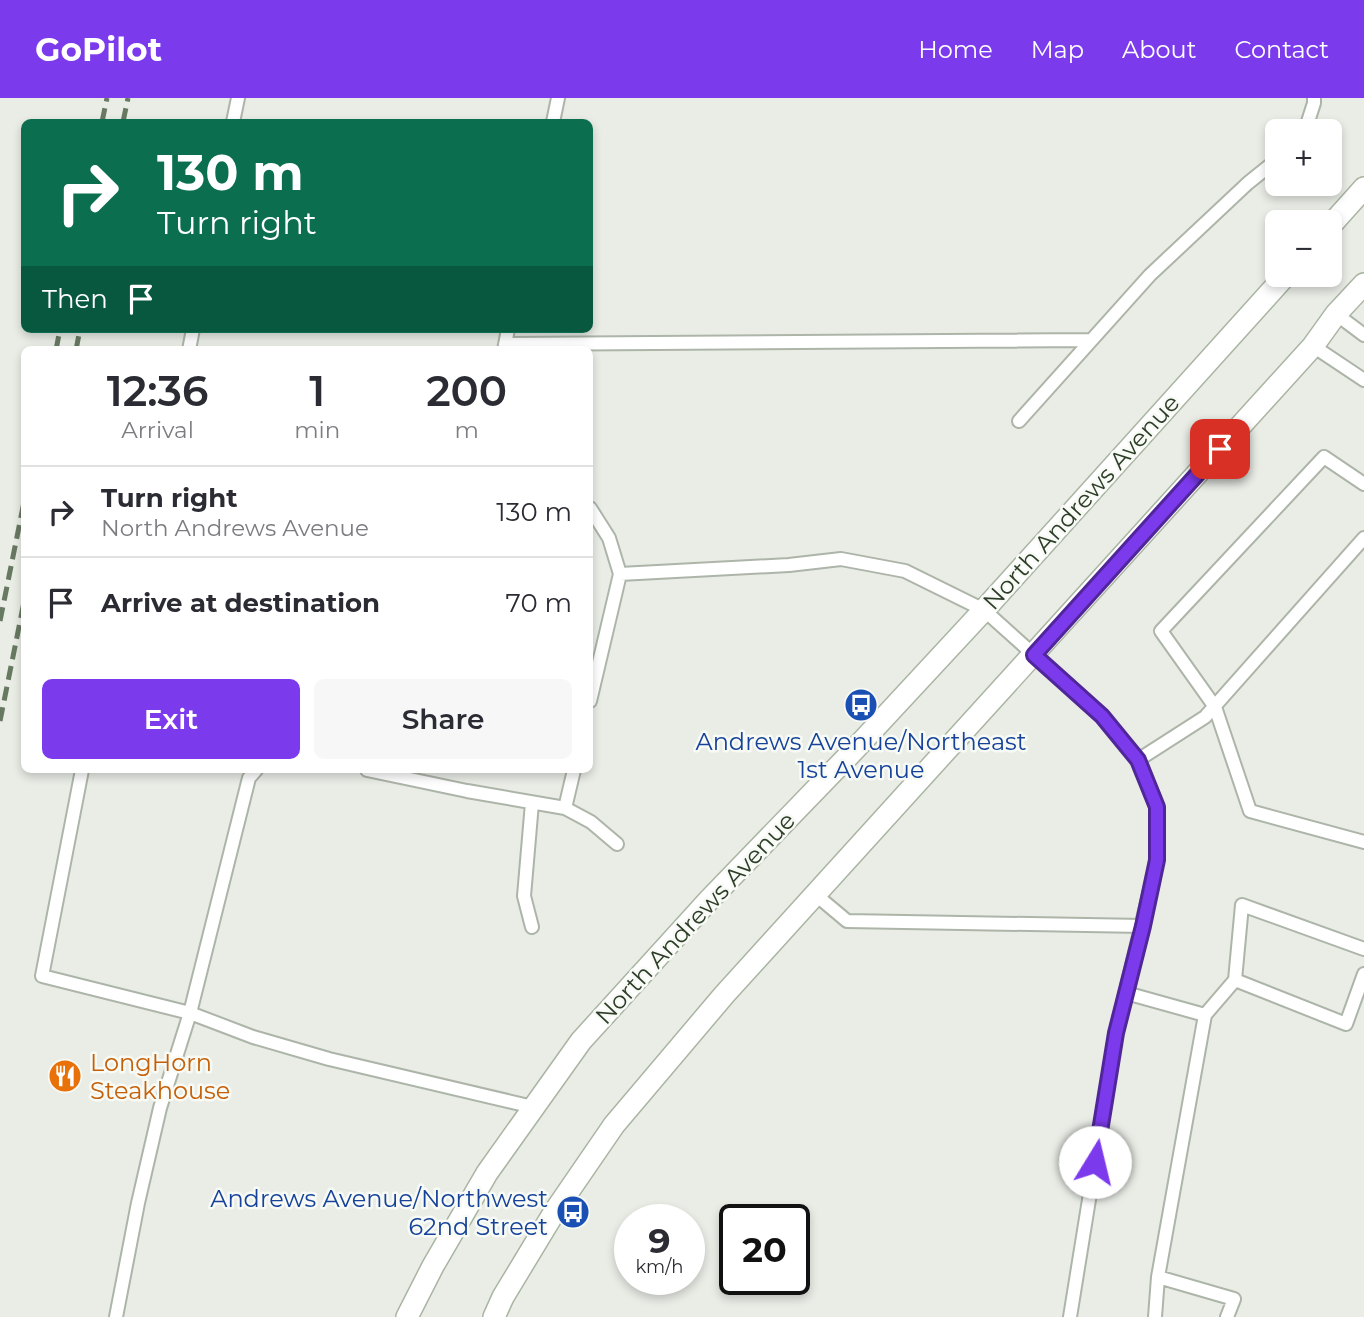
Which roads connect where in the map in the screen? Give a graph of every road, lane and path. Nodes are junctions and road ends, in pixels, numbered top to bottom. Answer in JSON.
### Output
{"nodes":[{"id":1,"x":238,"y":98,"type":"edge"},
{"id":2,"x":558,"y":98,"type":"edge"},
{"id":3,"x":1314,"y":98,"type":"edge"},
{"id":4,"x":234,"y":119,"type":"edge"},
{"id":5,"x":554,"y":119,"type":"edge"},
{"id":6,"x":1309,"y":119,"type":"edge"},
{"id":7,"x":1265,"y":169,"type":"edge"},
{"id":8,"x":1364,"y":188,"type":"edge"},
{"id":9,"x":1342,"y":213,"type":"edge"},
{"id":10,"x":1364,"y":284,"type":"edge"},
{"id":11,"x":1275,"y":287,"type":"edge"},
{"id":12,"x":1336,"y":314,"type":"junction"},
{"id":13,"x":1364,"y":335,"type":"edge"},
{"id":14,"x":1091,"y":340,"type":"junction"},
{"id":15,"x":588,"y":346,"type":"edge"},
{"id":16,"x":1313,"y":346,"type":"junction"},
{"id":17,"x":1364,"y":380,"type":"edge"},
{"id":18,"x":1019,"y":421,"type":"dead end"},
{"id":19,"x":1364,"y":484,"type":"edge"},
{"id":20,"x":593,"y":513,"type":"edge"},
{"id":21,"x":1364,"y":538,"type":"edge"},
{"id":22,"x":620,"y":574,"type":"junction"},
{"id":23,"x":984,"y":610,"type":"junction"},
{"id":24,"x":1034,"y":655,"type":"junction"},
{"id":25,"x":593,"y":688,"type":"edge"},
{"id":26,"x":1214,"y":707,"type":"junction"},
{"id":27,"x":1138,"y":760,"type":"junction"},
{"id":28,"x":81,"y":773,"type":"edge"},
{"id":29,"x":253,"y":773,"type":"edge"},
{"id":30,"x":381,"y":773,"type":"edge"},
{"id":31,"x":573,"y":773,"type":"edge"},
{"id":32,"x":532,"y":803,"type":"junction"},
{"id":33,"x":565,"y":808,"type":"junction"},
{"id":34,"x":1364,"y":842,"type":"edge"},
{"id":35,"x":617,"y":844,"type":"dead end"},
{"id":36,"x":816,"y":895,"type":"junction"},
{"id":37,"x":1143,"y":926,"type":"junction"},
{"id":38,"x":532,"y":927,"type":"dead end"},
{"id":39,"x":1364,"y":949,"type":"edge"},
{"id":40,"x":1364,"y":974,"type":"edge"},
{"id":41,"x":1235,"y":980,"type":"junction"},
{"id":42,"x":1126,"y":993,"type":"junction"},
{"id":43,"x":190,"y":1013,"type":"junction"},
{"id":44,"x":1205,"y":1015,"type":"junction"},
{"id":45,"x":533,"y":1107,"type":"junction"},
{"id":46,"x":1158,"y":1277,"type":"junction"},
{"id":47,"x":116,"y":1317,"type":"edge"},
{"id":48,"x":407,"y":1317,"type":"edge"},
{"id":49,"x":494,"y":1317,"type":"edge"},
{"id":50,"x":1070,"y":1317,"type":"edge"},
{"id":51,"x":1155,"y":1317,"type":"edge"},
{"id":52,"x":1227,"y":1317,"type":"edge"}],
"edges":[{"from":1,"to":4,"type":"lane"},
{"from":2,"to":5,"type":"lane"},
{"from":3,"to":6,"type":"lane"},
{"from":7,"to":14,"type":"lane"},
{"from":8,"to":9,"type":"main road"},
{"from":10,"to":12,"type":"main road"},
{"from":11,"to":23,"type":"main road","name":"North Andrews Avenue"},
{"from":12,"to":13,"type":"lane"},
{"from":12,"to":16,"type":"main road"},
{"from":14,"to":15,"type":"lane"},
{"from":14,"to":18,"type":"lane"},
{"from":16,"to":17,"type":"lane"},
{"from":16,"to":24,"type":"main road"},
{"from":19,"to":26,"type":"lane"},
{"from":20,"to":22,"type":"lane"},
{"from":21,"to":26,"type":"lane"},
{"from":22,"to":23,"type":"lane"},
{"from":22,"to":25,"type":"lane"},
{"from":23,"to":24,"type":"lane"},
{"from":23,"to":45,"type":"main road","name":"North Andrews Avenue"},
{"from":24,"to":27,"type":"lane"},
{"from":24,"to":36,"type":"main road"},
{"from":26,"to":27,"type":"lane"},
{"from":26,"to":34,"type":"lane"},
{"from":27,"to":37,"type":"lane"},
{"from":28,"to":43,"type":"lane"},
{"from":29,"to":43,"type":"lane"},
{"from":30,"to":32,"type":"lane"},
{"from":31,"to":33,"type":"lane"},
{"from":32,"to":33,"type":"lane"},
{"from":32,"to":38,"type":"lane"},
{"from":33,"to":35,"type":"lane"},
{"from":36,"to":37,"type":"lane"},
{"from":36,"to":49,"type":"main road"},
{"from":37,"to":42,"type":"lane"},
{"from":39,"to":41,"type":"lane"},
{"from":40,"to":41,"type":"lane"},
{"from":41,"to":44,"type":"lane"},
{"from":42,"to":44,"type":"lane"},
{"from":42,"to":50,"type":"lane"},
{"from":43,"to":45,"type":"lane"},
{"from":43,"to":47,"type":"lane"},
{"from":44,"to":46,"type":"lane"},
{"from":45,"to":48,"type":"main road","name":"North Andrews Avenue"},
{"from":46,"to":51,"type":"lane"},
{"from":46,"to":52,"type":"lane"}]}
